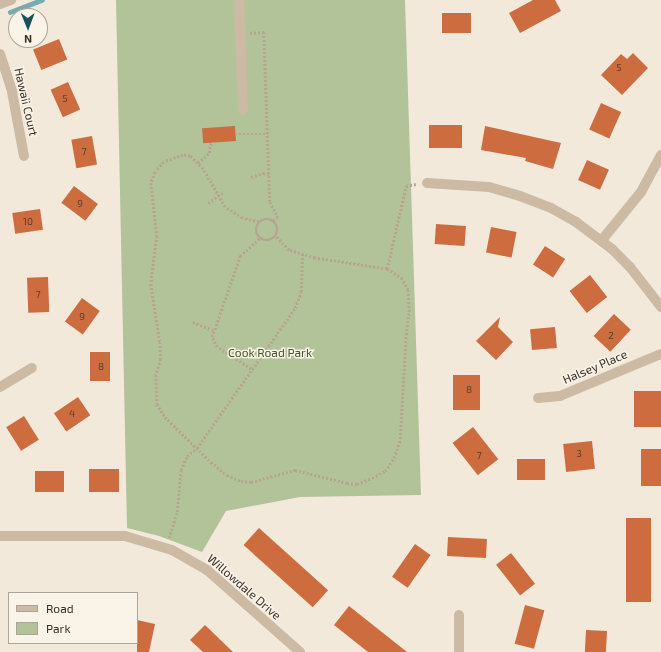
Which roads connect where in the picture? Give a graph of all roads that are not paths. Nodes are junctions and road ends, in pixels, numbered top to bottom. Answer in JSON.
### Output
{"nodes":[{"id":1,"x":11,"y":0,"type":"edge"},
{"id":2,"x":239,"y":0,"type":"edge"},
{"id":3,"x":0,"y":4,"type":"edge"},
{"id":4,"x":0,"y":54,"type":"edge"},
{"id":5,"x":242,"y":110,"type":"dead end"},
{"id":6,"x":661,"y":155,"type":"edge"},
{"id":7,"x":24,"y":156,"type":"dead end"},
{"id":8,"x":427,"y":183,"type":"road end"},
{"id":9,"x":602,"y":240,"type":"junction"},
{"id":10,"x":661,"y":307,"type":"edge"},
{"id":11,"x":661,"y":354,"type":"edge"},
{"id":12,"x":32,"y":368,"type":"dead end"},
{"id":13,"x":0,"y":387,"type":"edge"},
{"id":14,"x":538,"y":398,"type":"dead end"},
{"id":15,"x":0,"y":536,"type":"edge"},
{"id":16,"x":459,"y":615,"type":"dead end"},
{"id":17,"x":300,"y":652,"type":"edge"},
{"id":18,"x":459,"y":652,"type":"edge"}],
"edges":[{"from":1,"to":3,"type":"street"},
{"from":2,"to":5,"type":"street"},
{"from":4,"to":7,"type":"street","name":"Hawaii Court"},
{"from":6,"to":9,"type":"street"},
{"from":8,"to":9,"type":"street"},
{"from":9,"to":10,"type":"street"},
{"from":11,"to":14,"type":"street","name":"Halsey Place"},
{"from":12,"to":13,"type":"street"},
{"from":15,"to":17,"type":"street","name":"Willowdale Drive"},
{"from":16,"to":18,"type":"street"}]}
